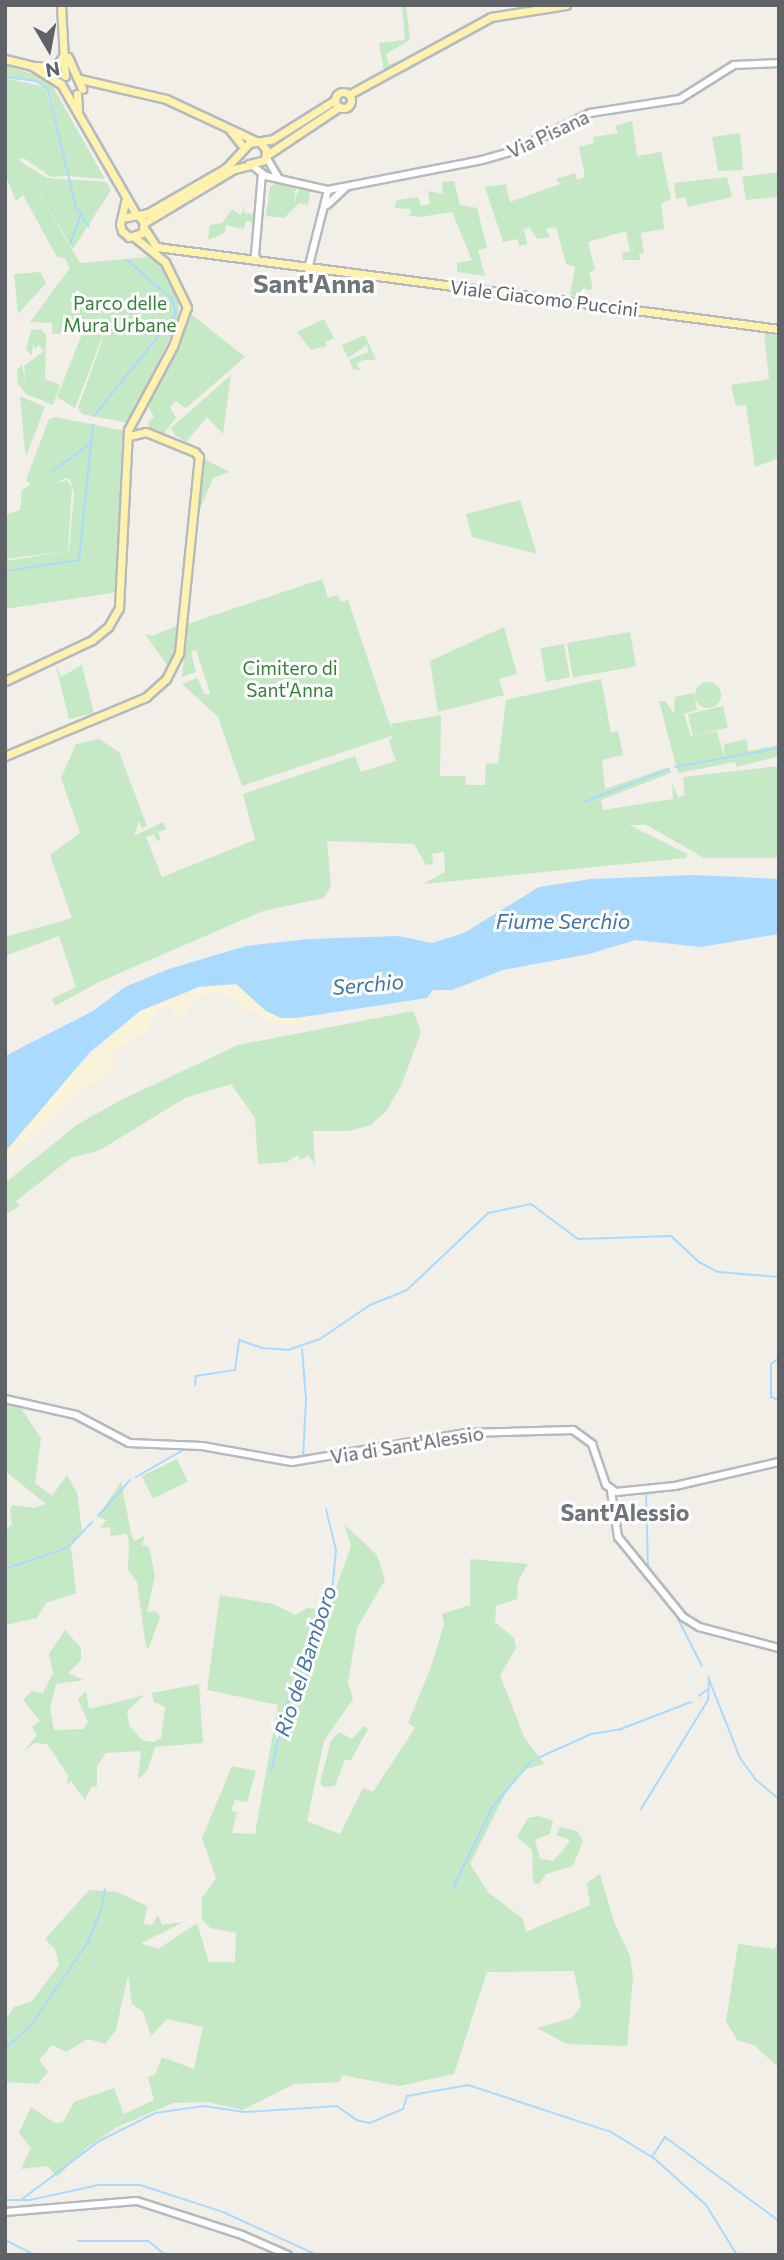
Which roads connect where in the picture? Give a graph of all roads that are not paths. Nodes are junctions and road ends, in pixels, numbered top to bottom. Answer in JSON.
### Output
{"nodes":[{"id":1,"x":61,"y":5,"type":"edge"},
{"id":2,"x":566,"y":5,"type":"edge"},
{"id":3,"x":65,"y":47,"type":"junction"},
{"id":4,"x":5,"y":59,"type":"edge"},
{"id":5,"x":779,"y":63,"type":"edge"},
{"id":6,"x":32,"y":66,"type":"junction"},
{"id":7,"x":69,"y":78,"type":"junction"},
{"id":8,"x":98,"y":83,"type":"junction"},
{"id":9,"x":79,"y":92,"type":"junction"},
{"id":10,"x":67,"y":94,"type":"junction"},
{"id":11,"x":351,"y":97,"type":"junction"},
{"id":12,"x":337,"y":103,"type":"junction"},
{"id":13,"x":78,"y":111,"type":"junction"},
{"id":14,"x":230,"y":129,"type":"junction"},
{"id":15,"x":259,"y":142,"type":"junction"},
{"id":16,"x":243,"y":150,"type":"junction"},
{"id":17,"x":266,"y":156,"type":"junction"},
{"id":18,"x":252,"y":166,"type":"junction"},
{"id":19,"x":262,"y":174,"type":"junction"},
{"id":20,"x":279,"y":178,"type":"junction"},
{"id":21,"x":350,"y":186,"type":"junction"},
{"id":22,"x":328,"y":190,"type":"junction"},
{"id":23,"x":126,"y":197,"type":"junction"},
{"id":24,"x":326,"y":206,"type":"junction"},
{"id":25,"x":137,"y":214,"type":"junction"},
{"id":26,"x":122,"y":218,"type":"junction"},
{"id":27,"x":144,"y":225,"type":"junction"},
{"id":28,"x":134,"y":237,"type":"junction"},
{"id":29,"x":157,"y":247,"type":"junction"},
{"id":30,"x":180,"y":251,"type":"junction"},
{"id":31,"x":255,"y":255,"type":"junction"},
{"id":32,"x":236,"y":259,"type":"junction"},
{"id":33,"x":165,"y":261,"type":"junction"},
{"id":34,"x":262,"y":263,"type":"junction"},
{"id":35,"x":308,"y":269,"type":"junction"},
{"id":36,"x":779,"y":329,"type":"edge"},
{"id":37,"x":138,"y":411,"type":"junction"},
{"id":38,"x":146,"y":432,"type":"junction"},
{"id":39,"x":127,"y":436,"type":"junction"},
{"id":40,"x":5,"y":681,"type":"edge"},
{"id":41,"x":5,"y":756,"type":"edge"},
{"id":42,"x":5,"y":1399,"type":"edge"},
{"id":43,"x":779,"y":1462,"type":"edge"},
{"id":44,"x":611,"y":1491,"type":"junction"},
{"id":45,"x":779,"y":1648,"type":"edge"},
{"id":46,"x":5,"y":2212,"type":"edge"},
{"id":47,"x":288,"y":2255,"type":"edge"}],
"edges":[{"from":1,"to":3,"type":"main road"},
{"from":2,"to":11,"type":"main road"},
{"from":3,"to":6,"type":"main road"},
{"from":3,"to":7,"type":"main road"},
{"from":4,"to":6,"type":"main road"},
{"from":5,"to":21,"type":"main road","name":"Via Pisana"},
{"from":6,"to":7,"type":"main road"},
{"from":7,"to":8,"type":"main road"},
{"from":7,"to":9,"type":"main road"},
{"from":7,"to":10,"type":"main road"},
{"from":8,"to":9,"type":"main road"},
{"from":8,"to":14,"type":"main road"},
{"from":9,"to":10,"type":"main road"},
{"from":9,"to":13,"type":"main road"},
{"from":10,"to":13,"type":"main road"},
{"from":11,"to":12,"type":"main road"},
{"from":11,"to":12,"type":"main road"},
{"from":12,"to":15,"type":"main road"},
{"from":12,"to":17,"type":"main road"},
{"from":13,"to":23,"type":"main road"},
{"from":14,"to":15,"type":"main road"},
{"from":14,"to":16,"type":"main road"},
{"from":15,"to":16,"type":"main road"},
{"from":15,"to":17,"type":"main road"},
{"from":16,"to":18,"type":"main road"},
{"from":16,"to":25,"type":"main road"},
{"from":17,"to":18,"type":"main road"},
{"from":17,"to":20,"type":"main road"},
{"from":18,"to":19,"type":"main road"},
{"from":18,"to":27,"type":"main road"},
{"from":19,"to":20,"type":"main road"},
{"from":19,"to":31,"type":"main road"},
{"from":20,"to":22,"type":"main road"},
{"from":21,"to":22,"type":"main road","name":"Via Pisana"},
{"from":21,"to":24,"type":"main road","name":"Via Pisana"},
{"from":22,"to":24,"type":"main road"},
{"from":23,"to":25,"type":"main road"},
{"from":23,"to":26,"type":"main road"},
{"from":24,"to":35,"type":"main road"},
{"from":25,"to":26,"type":"main road"},
{"from":25,"to":27,"type":"main road"},
{"from":26,"to":28,"type":"main road"},
{"from":27,"to":28,"type":"main road"},
{"from":27,"to":29,"type":"main road"},
{"from":28,"to":33,"type":"main road"},
{"from":29,"to":30,"type":"main road","name":"Viale Giacomo Puccini"},
{"from":29,"to":33,"type":"main road"},
{"from":30,"to":32,"type":"main road","name":"Viale Giacomo Puccini"},
{"from":30,"to":33,"type":"main road"},
{"from":31,"to":32,"type":"main road"},
{"from":31,"to":34,"type":"main road"},
{"from":32,"to":34,"type":"main road","name":"Viale Giacomo Puccini"},
{"from":33,"to":37,"type":"main road"},
{"from":34,"to":35,"type":"main road","name":"Viale Giacomo Puccini"},
{"from":35,"to":36,"type":"main road","name":"Viale Giacomo Puccini"},
{"from":37,"to":38,"type":"main road"},
{"from":37,"to":39,"type":"main road"},
{"from":38,"to":39,"type":"main road"},
{"from":38,"to":41,"type":"main road"},
{"from":39,"to":40,"type":"main road"},
{"from":42,"to":44,"type":"main road","name":"Via di Sant'Alessio"},
{"from":43,"to":44,"type":"main road"},
{"from":44,"to":45,"type":"main road","name":"Via di Sant'Alessio"},
{"from":46,"to":47,"type":"main road"}]}
